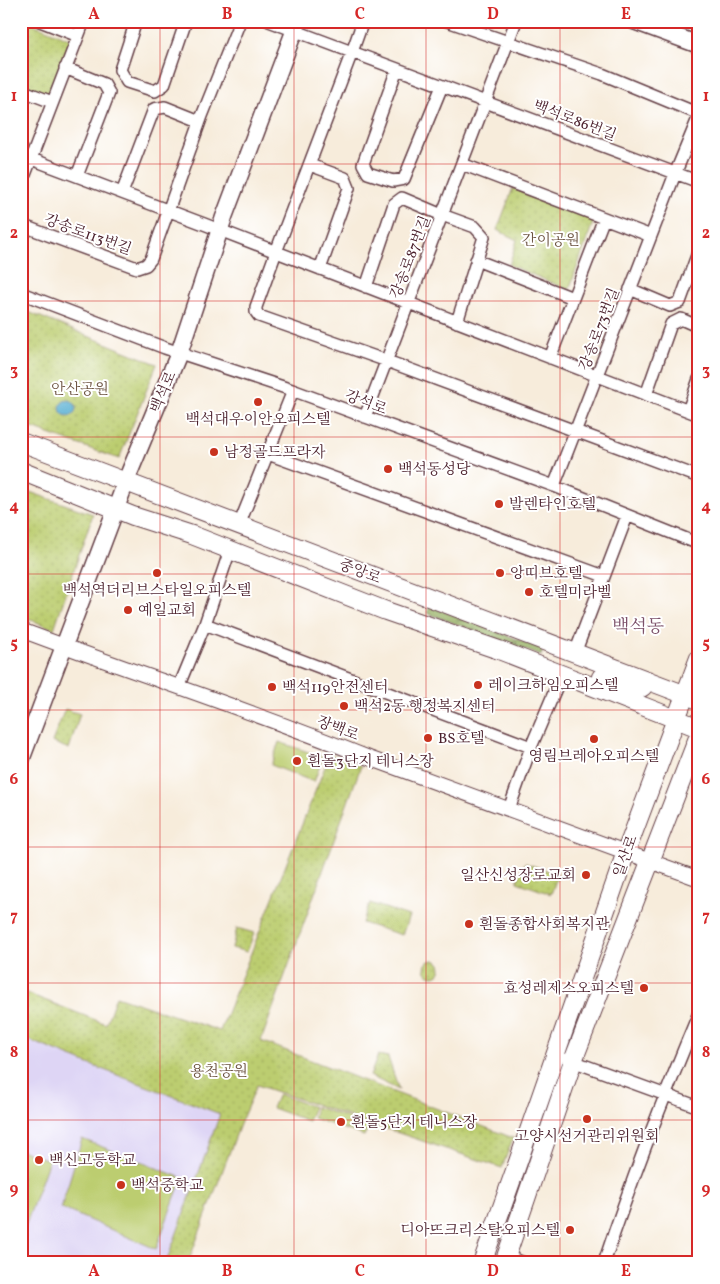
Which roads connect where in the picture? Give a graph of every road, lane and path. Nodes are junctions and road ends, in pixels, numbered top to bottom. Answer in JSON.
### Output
{"nodes":[{"id":1,"x":40,"y":21,"type":"edge"},
{"id":2,"x":84,"y":21,"type":"edge"},
{"id":3,"x":136,"y":21,"type":"edge"},
{"id":4,"x":186,"y":21,"type":"edge"},
{"id":5,"x":240,"y":21,"type":"edge"},
{"id":6,"x":269,"y":21,"type":"edge"},
{"id":7,"x":363,"y":21,"type":"edge"},
{"id":8,"x":447,"y":21,"type":"edge"},
{"id":9,"x":516,"y":21,"type":"edge"},
{"id":10,"x":634,"y":21,"type":"edge"},
{"id":11,"x":296,"y":26,"type":"edge"},
{"id":12,"x":78,"y":36,"type":"junction"},
{"id":13,"x":508,"y":43,"type":"junction"},
{"id":14,"x":699,"y":46,"type":"edge"},
{"id":15,"x":352,"y":52,"type":"junction"},
{"id":16,"x":65,"y":68,"type":"junction"},
{"id":17,"x":397,"y":69,"type":"junction"},
{"id":18,"x":442,"y":86,"type":"junction"},
{"id":19,"x":21,"y":90,"type":"edge"},
{"id":20,"x":52,"y":102,"type":"junction"},
{"id":21,"x":485,"y":102,"type":"junction"},
{"id":22,"x":699,"y":115,"type":"edge"},
{"id":23,"x":201,"y":119,"type":"junction"},
{"id":24,"x":26,"y":157,"type":"edge"},
{"id":25,"x":310,"y":164,"type":"junction"},
{"id":26,"x":462,"y":164,"type":"junction"},
{"id":27,"x":675,"y":174,"type":"junction"},
{"id":28,"x":77,"y":176,"type":"junction"},
{"id":29,"x":699,"y":182,"type":"edge"},
{"id":30,"x":21,"y":185,"type":"edge"},
{"id":31,"x":122,"y":193,"type":"junction"},
{"id":32,"x":169,"y":211,"type":"junction"},
{"id":33,"x":442,"y":215,"type":"junction"},
{"id":34,"x":604,"y":218,"type":"junction"},
{"id":35,"x":21,"y":224,"type":"edge"},
{"id":36,"x":220,"y":230,"type":"junction"},
{"id":37,"x":651,"y":236,"type":"junction"},
{"id":38,"x":699,"y":250,"type":"edge"},
{"id":39,"x":276,"y":252,"type":"junction"},
{"id":40,"x":476,"y":260,"type":"junction"},
{"id":41,"x":320,"y":269,"type":"junction"},
{"id":42,"x":366,"y":287,"type":"junction"},
{"id":43,"x":630,"y":289,"type":"junction"},
{"id":44,"x":21,"y":293,"type":"edge"},
{"id":45,"x":573,"y":298,"type":"junction"},
{"id":46,"x":408,"y":303,"type":"junction"},
{"id":47,"x":456,"y":322,"type":"junction"},
{"id":48,"x":699,"y":327,"type":"edge"},
{"id":49,"x":179,"y":352,"type":"junction"},
{"id":50,"x":550,"y":358,"type":"junction"},
{"id":51,"x":387,"y":361,"type":"junction"},
{"id":52,"x":597,"y":376,"type":"junction"},
{"id":53,"x":699,"y":379,"type":"edge"},
{"id":54,"x":292,"y":390,"type":"junction"},
{"id":55,"x":646,"y":395,"type":"junction"},
{"id":56,"x":693,"y":413,"type":"edge"},
{"id":57,"x":365,"y":417,"type":"junction"},
{"id":58,"x":575,"y":432,"type":"junction"},
{"id":59,"x":21,"y":442,"type":"edge"},
{"id":60,"x":268,"y":454,"type":"junction"},
{"id":61,"x":21,"y":471,"type":"edge"},
{"id":62,"x":699,"y":478,"type":"edge"},
{"id":63,"x":126,"y":482,"type":"junction"},
{"id":64,"x":554,"y":486,"type":"junction"},
{"id":65,"x":115,"y":509,"type":"junction"},
{"id":66,"x":627,"y":516,"type":"junction"},
{"id":67,"x":239,"y":525,"type":"junction"},
{"id":68,"x":699,"y":544,"type":"edge"},
{"id":69,"x":230,"y":550,"type":"junction"},
{"id":70,"x":604,"y":576,"type":"junction"},
{"id":71,"x":205,"y":624,"type":"junction"},
{"id":72,"x":21,"y":630,"type":"edge"},
{"id":73,"x":64,"y":646,"type":"junction"},
{"id":74,"x":575,"y":653,"type":"junction"},
{"id":75,"x":699,"y":658,"type":"edge"},
{"id":76,"x":562,"y":674,"type":"junction"},
{"id":77,"x":647,"y":680,"type":"junction"},
{"id":78,"x":588,"y":684,"type":"junction"},
{"id":79,"x":179,"y":686,"type":"junction"},
{"id":80,"x":692,"y":697,"type":"edge"},
{"id":81,"x":676,"y":719,"type":"junction"},
{"id":82,"x":699,"y":728,"type":"edge"},
{"id":83,"x":699,"y":735,"type":"edge"},
{"id":84,"x":531,"y":747,"type":"junction"},
{"id":85,"x":21,"y":760,"type":"edge"},
{"id":86,"x":509,"y":809,"type":"junction"},
{"id":87,"x":626,"y":852,"type":"junction"},
{"id":88,"x":651,"y":861,"type":"junction"},
{"id":89,"x":699,"y":879,"type":"edge"},
{"id":90,"x":699,"y":1013,"type":"edge"},
{"id":91,"x":555,"y":1054,"type":"junction"},
{"id":92,"x":573,"y":1061,"type":"junction"},
{"id":93,"x":665,"y":1095,"type":"junction"},
{"id":94,"x":699,"y":1107,"type":"edge"},
{"id":95,"x":505,"y":1259,"type":"edge"},
{"id":96,"x":482,"y":1263,"type":"edge"},
{"id":97,"x":524,"y":1263,"type":"edge"},
{"id":98,"x":604,"y":1263,"type":"edge"}],
"edges":[{"from":1,"to":12,"type":"street"},
{"from":2,"to":12,"type":"street"},
{"from":3,"to":4,"type":"street"},
{"from":5,"to":23,"type":"street"},
{"from":6,"to":11,"type":"street","name":"백석로86번길"},
{"from":7,"to":15,"type":"street"},
{"from":8,"to":13,"type":"street"},
{"from":9,"to":13,"type":"street","name":"강송로87번길"},
{"from":10,"to":14,"type":"main road"},
{"from":11,"to":15,"type":"street","name":"백석로86번길"},
{"from":11,"to":36,"type":"main road","name":"백석로"},
{"from":12,"to":16,"type":"street"},
{"from":13,"to":21,"type":"street","name":"강송로87번길"},
{"from":13,"to":22,"type":"street","name":"강송로73번길"},
{"from":15,"to":17,"type":"street","name":"백석로86번길"},
{"from":15,"to":25,"type":"street"},
{"from":16,"to":20,"type":"street"},
{"from":16,"to":28,"type":"street"},
{"from":17,"to":18,"type":"street","name":"백석로86번길"},
{"from":17,"to":18,"type":"street"},
{"from":18,"to":21,"type":"street","name":"백석로86번길"},
{"from":19,"to":20,"type":"street"},
{"from":20,"to":24,"type":"street"},
{"from":21,"to":26,"type":"street","name":"강송로87번길"},
{"from":21,"to":27,"type":"street","name":"백석로86번길"},
{"from":22,"to":27,"type":"street","name":"강송로73번길"},
{"from":23,"to":31,"type":"street"},
{"from":23,"to":32,"type":"street"},
{"from":24,"to":28,"type":"street"},
{"from":24,"to":30,"type":"street"},
{"from":25,"to":39,"type":"street"},
{"from":25,"to":41,"type":"street"},
{"from":26,"to":33,"type":"street","name":"강송로87번길"},
{"from":26,"to":34,"type":"street"},
{"from":27,"to":29,"type":"street","name":"백석로86번길"},
{"from":27,"to":37,"type":"street","name":"강송로73번길"},
{"from":28,"to":31,"type":"street"},
{"from":31,"to":32,"type":"street"},
{"from":32,"to":35,"type":"street","name":"강송로113번길"},
{"from":32,"to":36,"type":"street"},
{"from":33,"to":40,"type":"street"},
{"from":33,"to":42,"type":"street"},
{"from":33,"to":46,"type":"street","name":"강송로87번길"},
{"from":34,"to":37,"type":"street"},
{"from":34,"to":45,"type":"street"},
{"from":36,"to":39,"type":"street"},
{"from":36,"to":49,"type":"main road","name":"백석로"},
{"from":37,"to":43,"type":"street","name":"강송로73번길"},
{"from":38,"to":43,"type":"street"},
{"from":39,"to":41,"type":"street"},
{"from":39,"to":51,"type":"street"},
{"from":40,"to":45,"type":"street"},
{"from":40,"to":47,"type":"street"},
{"from":41,"to":42,"type":"street"},
{"from":42,"to":46,"type":"street"},
{"from":43,"to":52,"type":"street","name":"강송로73번길"},
{"from":44,"to":49,"type":"street","name":"강석로"},
{"from":45,"to":50,"type":"street"},
{"from":46,"to":47,"type":"street"},
{"from":46,"to":51,"type":"street","name":"강송로87번길"},
{"from":47,"to":50,"type":"street"},
{"from":48,"to":55,"type":"street"},
{"from":49,"to":54,"type":"street","name":"강석로"},
{"from":49,"to":63,"type":"main road","name":"백석로"},
{"from":50,"to":52,"type":"street"},
{"from":51,"to":57,"type":"street","name":"강송로87번길"},
{"from":51,"to":58,"type":"street"},
{"from":52,"to":55,"type":"street"},
{"from":52,"to":58,"type":"street","name":"강송로73번길"},
{"from":53,"to":56,"type":"street"},
{"from":54,"to":57,"type":"street","name":"강석로"},
{"from":54,"to":60,"type":"street"},
{"from":55,"to":56,"type":"street"},
{"from":57,"to":64,"type":"street","name":"강석로"},
{"from":58,"to":62,"type":"street"},
{"from":58,"to":64,"type":"street","name":"강송로73번길"},
{"from":59,"to":63,"type":"main road","name":"중앙로"},
{"from":60,"to":67,"type":"street"},
{"from":60,"to":70,"type":"street"},
{"from":61,"to":65,"type":"main road","name":"중앙로"},
{"from":63,"to":65,"type":"main road","name":"백석로"},
{"from":63,"to":67,"type":"main road","name":"중앙로"},
{"from":64,"to":66,"type":"street","name":"강석로"},
{"from":65,"to":69,"type":"main road","name":"중앙로"},
{"from":65,"to":73,"type":"main road","name":"백석로"},
{"from":66,"to":68,"type":"street","name":"강석로"},
{"from":66,"to":70,"type":"street"},
{"from":67,"to":74,"type":"main road","name":"중앙로"},
{"from":69,"to":71,"type":"street"},
{"from":69,"to":76,"type":"main road","name":"중앙로"},
{"from":70,"to":74,"type":"street"},
{"from":71,"to":79,"type":"street"},
{"from":71,"to":84,"type":"street"},
{"from":72,"to":73,"type":"street","name":"장백로"},
{"from":73,"to":79,"type":"street","name":"장백로"},
{"from":73,"to":85,"type":"main road","name":"백석로"},
{"from":74,"to":77,"type":"main road","name":"중앙로"},
{"from":75,"to":80,"type":"main road","name":"일산로"},
{"from":76,"to":78,"type":"main road","name":"중앙로"},
{"from":76,"to":84,"type":"street"},
{"from":77,"to":78,"type":"main road"},
{"from":77,"to":80,"type":"main road","name":"중앙로"},
{"from":78,"to":81,"type":"main road","name":"중앙로"},
{"from":79,"to":86,"type":"street","name":"장백로"},
{"from":80,"to":81,"type":"main road","name":"일산로"},
{"from":81,"to":82,"type":"main road","name":"중앙로"},
{"from":81,"to":87,"type":"main road","name":"일산로"},
{"from":83,"to":88,"type":"main road","name":"일산로"},
{"from":84,"to":86,"type":"street"},
{"from":86,"to":87,"type":"street","name":"장백로"},
{"from":87,"to":88,"type":"street","name":"장백로"},
{"from":87,"to":91,"type":"main road","name":"일산로"},
{"from":88,"to":89,"type":"street","name":"장백로"},
{"from":88,"to":92,"type":"main road","name":"일산로"},
{"from":90,"to":93,"type":"street"},
{"from":91,"to":92,"type":"street"},
{"from":91,"to":96,"type":"main road","name":"일산로"},
{"from":92,"to":93,"type":"street"},
{"from":92,"to":95,"type":"main road","name":"일산로"},
{"from":93,"to":94,"type":"street"},
{"from":93,"to":98,"type":"street"},
{"from":95,"to":97,"type":"street"}]}
